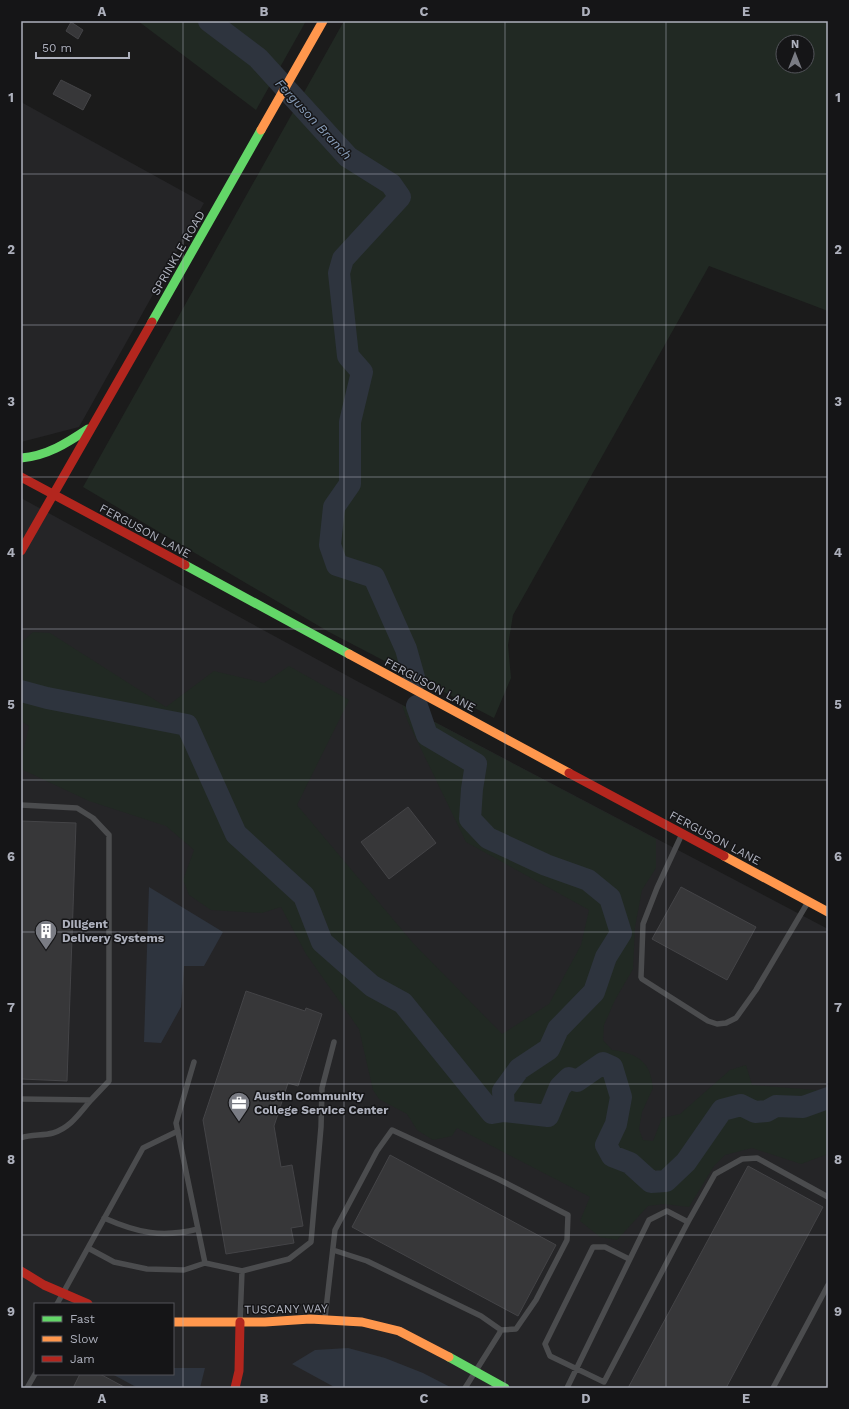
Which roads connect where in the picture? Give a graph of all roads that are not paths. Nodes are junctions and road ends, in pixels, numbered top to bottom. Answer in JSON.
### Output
{"nodes":[{"id":1,"x":323,"y":21,"type":"edge"},
{"id":2,"x":91,"y":428,"type":"junction"},
{"id":3,"x":21,"y":458,"type":"edge"},
{"id":4,"x":21,"y":478,"type":"edge"},
{"id":5,"x":52,"y":495,"type":"junction"},
{"id":6,"x":21,"y":551,"type":"edge"},
{"id":7,"x":21,"y":805,"type":"edge"},
{"id":8,"x":682,"y":834,"type":"junction"},
{"id":9,"x":808,"y":902,"type":"junction"},
{"id":10,"x":828,"y":912,"type":"edge"},
{"id":11,"x":334,"y":1042,"type":"dead end"},
{"id":12,"x":194,"y":1062,"type":"dead end"},
{"id":13,"x":21,"y":1099,"type":"edge"},
{"id":14,"x":91,"y":1100,"type":"junction"},
{"id":15,"x":178,"y":1131,"type":"junction"},
{"id":16,"x":21,"y":1138,"type":"edge"},
{"id":17,"x":828,"y":1197,"type":"edge"},
{"id":18,"x":104,"y":1218,"type":"junction"},
{"id":19,"x":688,"y":1222,"type":"junction"},
{"id":20,"x":198,"y":1229,"type":"junction"},
{"id":21,"x":88,"y":1248,"type":"junction"},
{"id":22,"x":333,"y":1250,"type":"junction"},
{"id":23,"x":629,"y":1259,"type":"junction"},
{"id":24,"x":205,"y":1262,"type":"junction"},
{"id":25,"x":21,"y":1271,"type":"edge"},
{"id":26,"x":242,"y":1271,"type":"junction"},
{"id":27,"x":828,"y":1285,"type":"edge"},
{"id":28,"x":62,"y":1294,"type":"junction"},
{"id":29,"x":58,"y":1303,"type":"edge"},
{"id":30,"x":85,"y":1303,"type":"edge"},
{"id":31,"x":325,"y":1320,"type":"junction"},
{"id":32,"x":174,"y":1322,"type":"edge"},
{"id":33,"x":240,"y":1322,"type":"junction"},
{"id":34,"x":501,"y":1330,"type":"junction"},
{"id":35,"x":576,"y":1369,"type":"junction"},
{"id":36,"x":475,"y":1371,"type":"junction"},
{"id":37,"x":34,"y":1375,"type":"edge"},
{"id":38,"x":28,"y":1388,"type":"edge"},
{"id":39,"x":235,"y":1388,"type":"edge"},
{"id":40,"x":465,"y":1388,"type":"edge"},
{"id":41,"x":505,"y":1388,"type":"edge"},
{"id":42,"x":567,"y":1388,"type":"edge"},
{"id":43,"x":773,"y":1388,"type":"edge"}],
"edges":[{"from":1,"to":2,"type":"street","name":"SPRINKLE ROAD"},
{"from":2,"to":3,"type":"street"},
{"from":2,"to":5,"type":"street","name":"SPRINKLE ROAD"},
{"from":4,"to":5,"type":"street","name":"FERGUSON LANE"},
{"from":5,"to":6,"type":"street"},
{"from":5,"to":8,"type":"street","name":"FERGUSON LANE"},
{"from":7,"to":14,"type":"lane"},
{"from":8,"to":9,"type":"street","name":"FERGUSON LANE"},
{"from":8,"to":9,"type":"lane"},
{"from":9,"to":10,"type":"street","name":"FERGUSON LANE"},
{"from":11,"to":26,"type":"lane"},
{"from":12,"to":15,"type":"lane"},
{"from":13,"to":14,"type":"lane"},
{"from":14,"to":16,"type":"lane"},
{"from":15,"to":18,"type":"lane"},
{"from":15,"to":20,"type":"lane"},
{"from":17,"to":19,"type":"lane"},
{"from":18,"to":20,"type":"lane"},
{"from":18,"to":21,"type":"lane"},
{"from":19,"to":23,"type":"lane"},
{"from":19,"to":35,"type":"lane"},
{"from":20,"to":24,"type":"lane"},
{"from":21,"to":24,"type":"lane"},
{"from":21,"to":28,"type":"lane"},
{"from":22,"to":31,"type":"lane"},
{"from":22,"to":34,"type":"lane"},
{"from":22,"to":34,"type":"lane"},
{"from":23,"to":35,"type":"lane"},
{"from":23,"to":35,"type":"lane"},
{"from":24,"to":26,"type":"lane"},
{"from":25,"to":28,"type":"street"},
{"from":26,"to":33,"type":"lane"},
{"from":27,"to":43,"type":"lane"},
{"from":28,"to":29,"type":"lane"},
{"from":28,"to":30,"type":"street"},
{"from":31,"to":33,"type":"street","name":"TUSCANY WAY"},
{"from":31,"to":36,"type":"street","name":"TUSCANY WAY"},
{"from":32,"to":33,"type":"street","name":"TUSCANY WAY"},
{"from":33,"to":39,"type":"street"},
{"from":34,"to":36,"type":"lane"},
{"from":35,"to":42,"type":"lane"},
{"from":36,"to":40,"type":"lane"},
{"from":36,"to":41,"type":"street","name":"TUSCANY WAY"},
{"from":37,"to":38,"type":"lane"}]}
